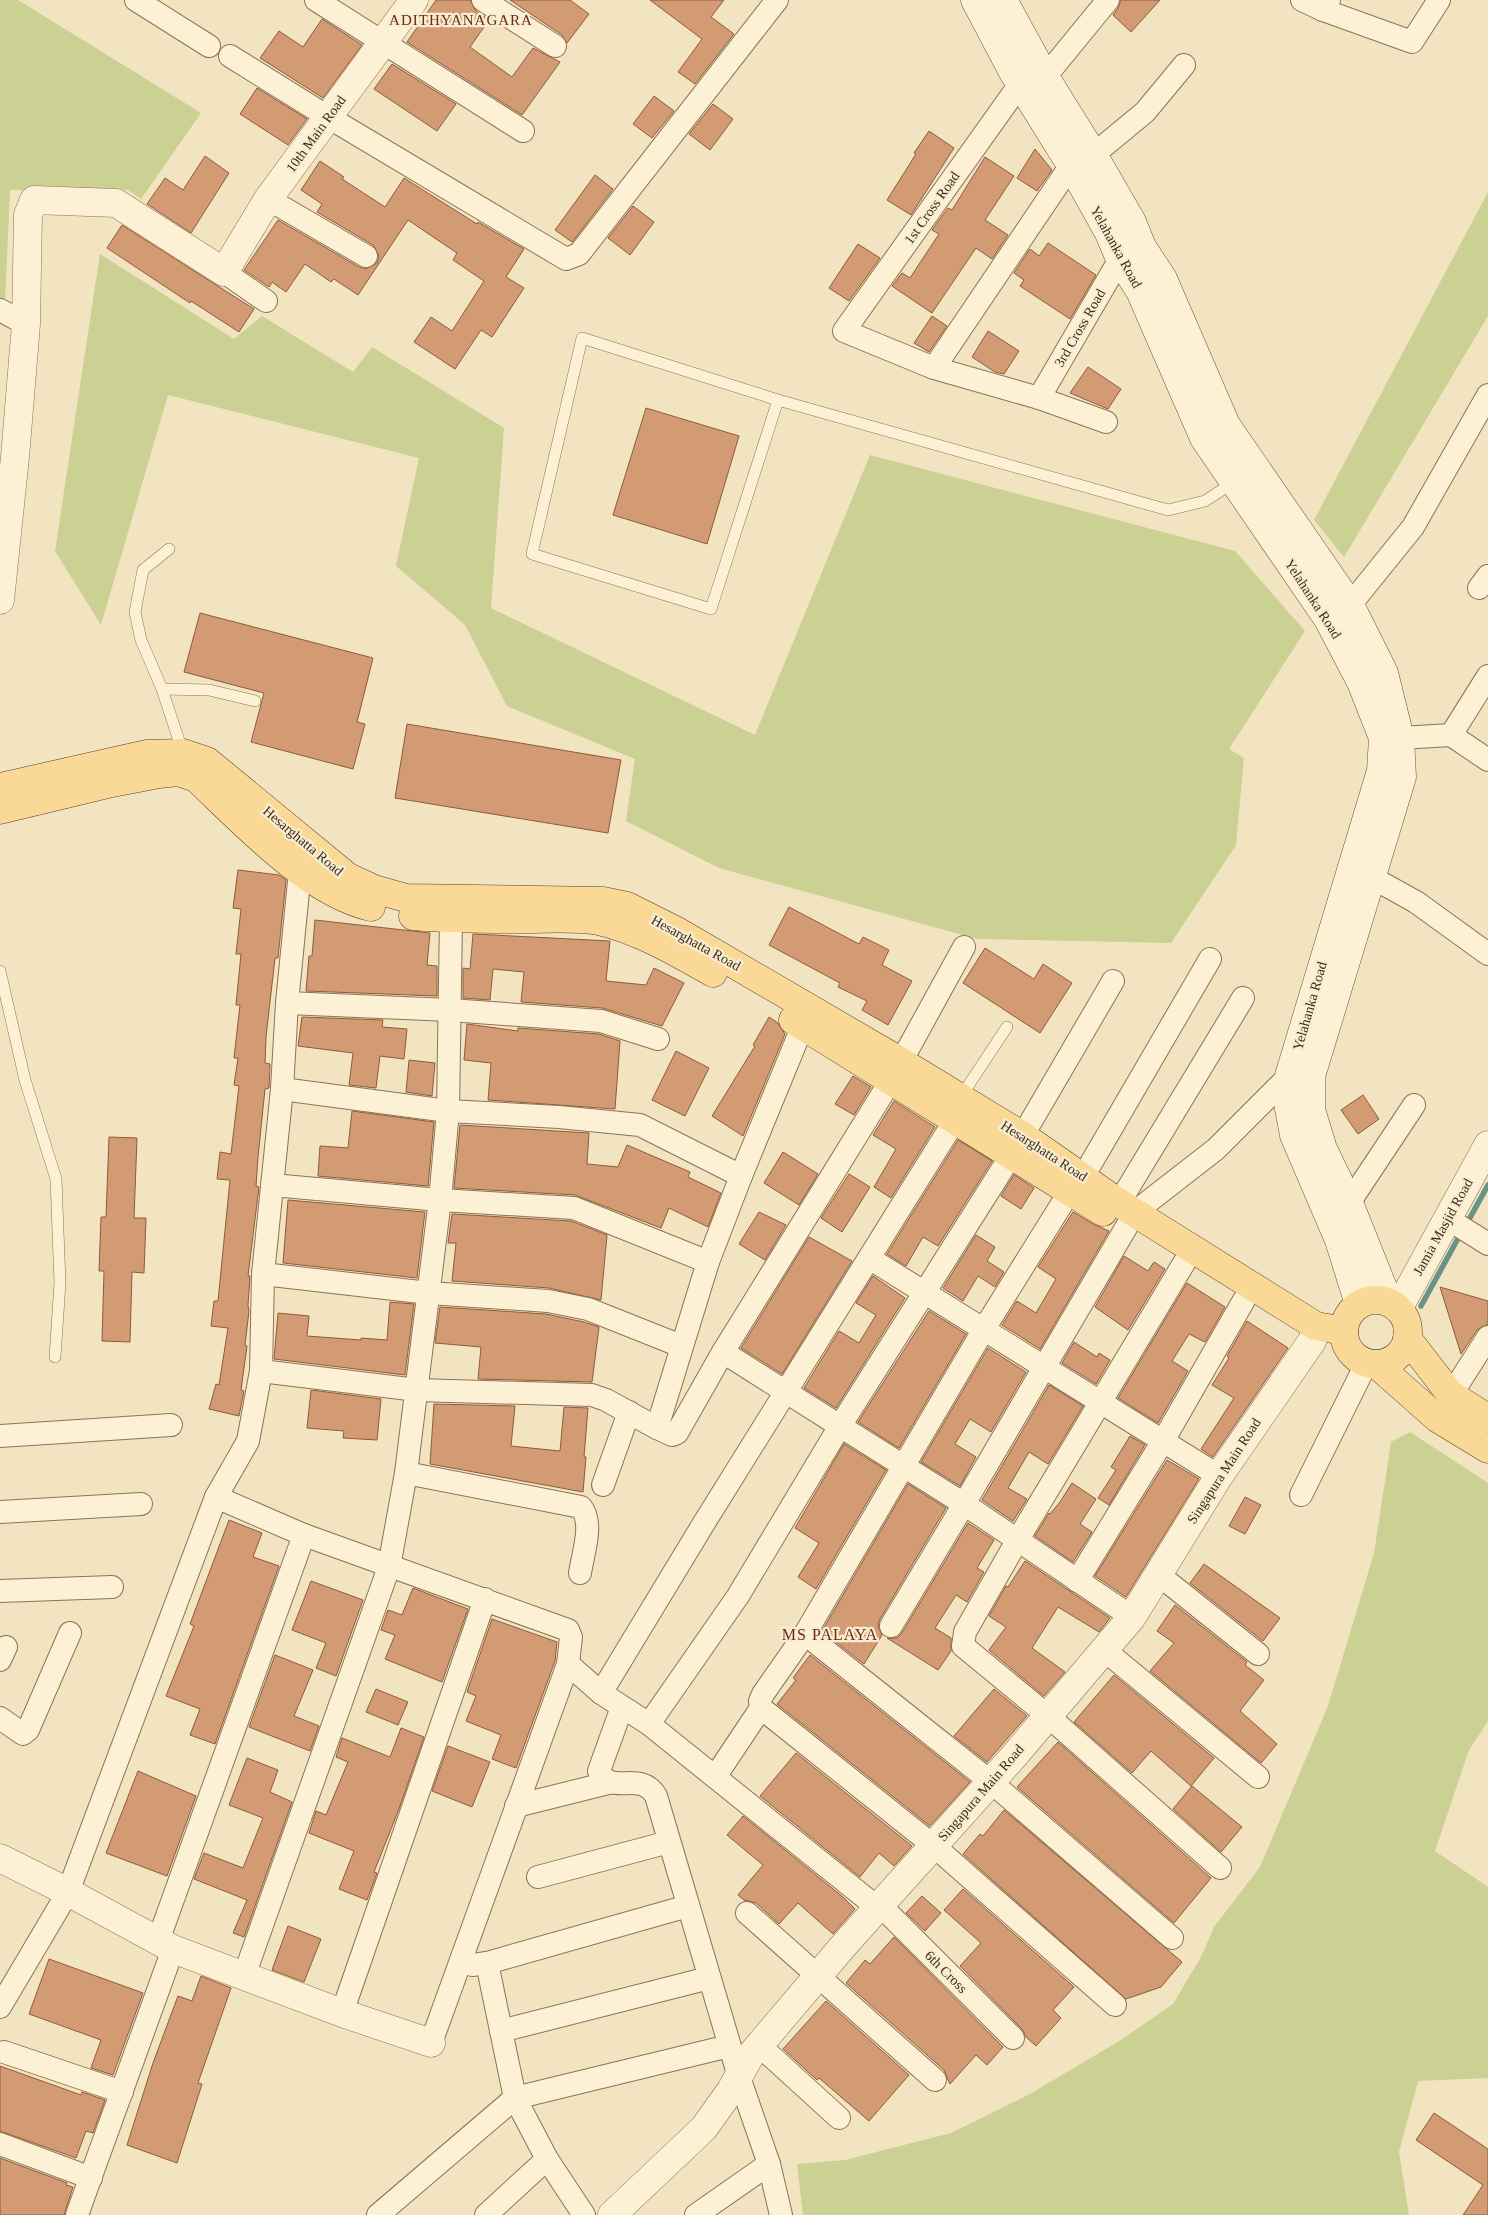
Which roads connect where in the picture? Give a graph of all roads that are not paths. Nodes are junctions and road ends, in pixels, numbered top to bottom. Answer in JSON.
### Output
{"nodes":[{"id":1,"x":136,"y":0,"type":"edge"},
{"id":2,"x":316,"y":0,"type":"edge"},
{"id":3,"x":414,"y":0,"type":"edge"},
{"id":4,"x":483,"y":0,"type":"edge"},
{"id":5,"x":777,"y":0,"type":"edge"},
{"id":6,"x":975,"y":0,"type":"edge"},
{"id":7,"x":1003,"y":0,"type":"edge"},
{"id":8,"x":1108,"y":0,"type":"edge"},
{"id":9,"x":1302,"y":0,"type":"edge"},
{"id":10,"x":1439,"y":0,"type":"edge"},
{"id":11,"x":1326,"y":5,"type":"edge"},
{"id":12,"x":382,"y":44,"type":"junction"},
{"id":13,"x":209,"y":46,"type":"dead end"},
{"id":14,"x":554,"y":46,"type":"dead end"},
{"id":15,"x":230,"y":56,"type":"dead end"},
{"id":16,"x":1184,"y":65,"type":"dead end"},
{"id":17,"x":1032,"y":81,"type":"junction"},
{"id":18,"x":328,"y":117,"type":"junction"},
{"id":19,"x":523,"y":131,"type":"dead end"},
{"id":20,"x":1082,"y":160,"type":"junction"},
{"id":21,"x":268,"y":199,"type":"junction"},
{"id":22,"x":366,"y":256,"type":"dead end"},
{"id":23,"x":1120,"y":259,"type":"junction"},
{"id":24,"x":224,"y":272,"type":"junction"},
{"id":25,"x":266,"y":301,"type":"dead end"},
{"id":26,"x":0,"y":310,"type":"edge"},
{"id":27,"x":26,"y":324,"type":"junction"},
{"id":28,"x":934,"y":368,"type":"junction"},
{"id":29,"x":1488,"y":395,"type":"edge"},
{"id":30,"x":1039,"y":398,"type":"junction"},
{"id":31,"x":778,"y":400,"type":"junction"},
{"id":32,"x":1106,"y":422,"type":"dead end"},
{"id":33,"x":8,"y":458,"type":"edge"},
{"id":34,"x":1234,"y":482,"type":"junction"},
{"id":35,"x":169,"y":549,"type":"dead end"},
{"id":36,"x":2,"y":556,"type":"edge"},
{"id":37,"x":0,"y":600,"type":"edge"},
{"id":38,"x":1339,"y":612,"type":"junction"},
{"id":39,"x":1488,"y":676,"type":"edge"},
{"id":40,"x":162,"y":689,"type":"junction"},
{"id":41,"x":255,"y":701,"type":"dead end"},
{"id":42,"x":1452,"y":735,"type":"junction"},
{"id":43,"x":1400,"y":738,"type":"junction"},
{"id":44,"x":183,"y":753,"type":"junction"},
{"id":45,"x":1488,"y":760,"type":"edge"},
{"id":46,"x":0,"y":787,"type":"edge"},
{"id":47,"x":0,"y":810,"type":"edge"},
{"id":48,"x":300,"y":871,"type":"junction"},
{"id":49,"x":1371,"y":877,"type":"junction"},
{"id":50,"x":452,"y":910,"type":"junction"},
{"id":51,"x":964,"y":947,"type":"dead end"},
{"id":52,"x":1488,"y":954,"type":"edge"},
{"id":53,"x":1210,"y":959,"type":"dead end"},
{"id":54,"x":0,"y":971,"type":"edge"},
{"id":55,"x":1114,"y":981,"type":"dead end"},
{"id":56,"x":1243,"y":998,"type":"dead end"},
{"id":57,"x":287,"y":1003,"type":"junction"},
{"id":58,"x":450,"y":1010,"type":"junction"},
{"id":59,"x":803,"y":1025,"type":"junction"},
{"id":60,"x":1007,"y":1027,"type":"dead end"},
{"id":61,"x":658,"y":1039,"type":"dead end"},
{"id":62,"x":895,"y":1070,"type":"junction"},
{"id":63,"x":1290,"y":1076,"type":"junction"},
{"id":64,"x":282,"y":1090,"type":"junction"},
{"id":65,"x":1414,"y":1105,"type":"dead end"},
{"id":66,"x":957,"y":1109,"type":"junction"},
{"id":67,"x":448,"y":1111,"type":"junction"},
{"id":68,"x":1017,"y":1145,"type":"junction"},
{"id":69,"x":1488,"y":1145,"type":"edge"},
{"id":70,"x":741,"y":1176,"type":"junction"},
{"id":71,"x":1077,"y":1184,"type":"junction"},
{"id":72,"x":272,"y":1185,"type":"junction"},
{"id":73,"x":440,"y":1200,"type":"junction"},
{"id":74,"x":1349,"y":1203,"type":"junction"},
{"id":75,"x":1127,"y":1214,"type":"junction"},
{"id":76,"x":1466,"y":1230,"type":"edge"},
{"id":77,"x":869,"y":1258,"type":"junction"},
{"id":78,"x":708,"y":1262,"type":"junction"},
{"id":79,"x":1184,"y":1263,"type":"junction"},
{"id":80,"x":263,"y":1274,"type":"junction"},
{"id":81,"x":924,"y":1291,"type":"junction"},
{"id":82,"x":429,"y":1293,"type":"junction"},
{"id":83,"x":1244,"y":1300,"type":"junction"},
{"id":84,"x":1359,"y":1304,"type":"junction"},
{"id":85,"x":1394,"y":1306,"type":"junction"},
{"id":86,"x":984,"y":1329,"type":"junction"},
{"id":87,"x":1488,"y":1337,"type":"edge"},
{"id":88,"x":1407,"y":1338,"type":"junction"},
{"id":89,"x":1344,"y":1345,"type":"junction"},
{"id":90,"x":681,"y":1346,"type":"junction"},
{"id":91,"x":723,"y":1352,"type":"junction"},
{"id":92,"x":55,"y":1357,"type":"dead end"},
{"id":93,"x":1044,"y":1367,"type":"junction"},
{"id":94,"x":261,"y":1371,"type":"junction"},
{"id":95,"x":417,"y":1390,"type":"junction"},
{"id":96,"x":784,"y":1393,"type":"junction"},
{"id":97,"x":1451,"y":1395,"type":"junction"},
{"id":98,"x":1100,"y":1402,"type":"junction"},
{"id":99,"x":629,"y":1412,"type":"junction"},
{"id":100,"x":1488,"y":1418,"type":"edge"},
{"id":101,"x":171,"y":1425,"type":"dead end"},
{"id":102,"x":840,"y":1426,"type":"junction"},
{"id":103,"x":657,"y":1428,"type":"junction"},
{"id":104,"x":0,"y":1436,"type":"edge"},
{"id":105,"x":1163,"y":1441,"type":"junction"},
{"id":106,"x":1488,"y":1449,"type":"edge"},
{"id":107,"x":904,"y":1468,"type":"junction"},
{"id":108,"x":406,"y":1472,"type":"junction"},
{"id":109,"x":1219,"y":1476,"type":"junction"},
{"id":110,"x":603,"y":1485,"type":"dead end"},
{"id":111,"x":1301,"y":1495,"type":"dead end"},
{"id":112,"x":216,"y":1497,"type":"junction"},
{"id":113,"x":141,"y":1504,"type":"dead end"},
{"id":114,"x":964,"y":1504,"type":"junction"},
{"id":115,"x":0,"y":1512,"type":"edge"},
{"id":116,"x":304,"y":1535,"type":"junction"},
{"id":117,"x":1017,"y":1541,"type":"junction"},
{"id":118,"x":389,"y":1567,"type":"junction"},
{"id":119,"x":580,"y":1573,"type":"dead end"},
{"id":120,"x":1159,"y":1575,"type":"junction"},
{"id":121,"x":1077,"y":1580,"type":"junction"},
{"id":122,"x":112,"y":1587,"type":"dead end"},
{"id":123,"x":0,"y":1591,"type":"edge"},
{"id":124,"x":485,"y":1600,"type":"junction"},
{"id":125,"x":1132,"y":1617,"type":"junction"},
{"id":126,"x":891,"y":1626,"type":"dead end"},
{"id":127,"x":70,"y":1633,"type":"dead end"},
{"id":128,"x":805,"y":1634,"type":"junction"},
{"id":129,"x":1103,"y":1649,"type":"junction"},
{"id":130,"x":1258,"y":1654,"type":"dead end"},
{"id":131,"x":568,"y":1664,"type":"junction"},
{"id":132,"x":601,"y":1693,"type":"junction"},
{"id":133,"x":622,"y":1707,"type":"junction"},
{"id":134,"x":761,"y":1708,"type":"junction"},
{"id":135,"x":1048,"y":1716,"type":"junction"},
{"id":136,"x":0,"y":1718,"type":"edge"},
{"id":137,"x":649,"y":1724,"type":"junction"},
{"id":138,"x":715,"y":1777,"type":"junction"},
{"id":139,"x":1258,"y":1777,"type":"dead end"},
{"id":140,"x":991,"y":1782,"type":"junction"},
{"id":141,"x":608,"y":1783,"type":"junction"},
{"id":142,"x":516,"y":1806,"type":"junction"},
{"id":143,"x":669,"y":1842,"type":"junction"},
{"id":144,"x":934,"y":1846,"type":"junction"},
{"id":145,"x":0,"y":1858,"type":"edge"},
{"id":146,"x":1220,"y":1868,"type":"dead end"},
{"id":147,"x":538,"y":1877,"type":"dead end"},
{"id":148,"x":68,"y":1892,"type":"junction"},
{"id":149,"x":688,"y":1906,"type":"junction"},
{"id":150,"x":879,"y":1907,"type":"junction"},
{"id":151,"x":746,"y":1913,"type":"dead end"},
{"id":152,"x":1172,"y":1938,"type":"dead end"},
{"id":153,"x":165,"y":1945,"type":"junction"},
{"id":154,"x":487,"y":1963,"type":"junction"},
{"id":155,"x":458,"y":1966,"type":"junction"},
{"id":156,"x":244,"y":1976,"type":"junction"},
{"id":157,"x":818,"y":1976,"type":"junction"},
{"id":158,"x":709,"y":1978,"type":"junction"},
{"id":159,"x":1115,"y":2005,"type":"dead end"},
{"id":160,"x":0,"y":2007,"type":"edge"},
{"id":161,"x":342,"y":2013,"type":"junction"},
{"id":162,"x":501,"y":2031,"type":"junction"},
{"id":163,"x":1013,"y":2038,"type":"dead end"},
{"id":164,"x":431,"y":2043,"type":"joint"},
{"id":165,"x":729,"y":2046,"type":"junction"},
{"id":166,"x":760,"y":2046,"type":"junction"},
{"id":167,"x":4,"y":2052,"type":"dead end"},
{"id":168,"x":739,"y":2077,"type":"junction"},
{"id":169,"x":935,"y":2080,"type":"dead end"},
{"id":170,"x":122,"y":2092,"type":"junction"},
{"id":171,"x":515,"y":2098,"type":"junction"},
{"id":172,"x":839,"y":2118,"type":"dead end"},
{"id":173,"x":0,"y":2144,"type":"edge"},
{"id":174,"x":547,"y":2159,"type":"junction"},
{"id":175,"x":769,"y":2164,"type":"junction"},
{"id":176,"x":91,"y":2178,"type":"junction"},
{"id":177,"x":77,"y":2215,"type":"edge"},
{"id":178,"x":378,"y":2215,"type":"edge"},
{"id":179,"x":486,"y":2215,"type":"edge"},
{"id":180,"x":584,"y":2215,"type":"edge"},
{"id":181,"x":612,"y":2215,"type":"edge"},
{"id":182,"x":696,"y":2215,"type":"edge"},
{"id":183,"x":780,"y":2215,"type":"edge"}],
"edges":[{"from":1,"to":13,"type":"street"},
{"from":2,"to":12,"type":"street"},
{"from":3,"to":12,"type":"main road","name":"10th Main Road"},
{"from":4,"to":14,"type":"street"},
{"from":5,"to":18,"type":"street"},
{"from":6,"to":17,"type":"main road","name":"Yelahanka Road"},
{"from":7,"to":17,"type":"main road","name":"Yelahanka Road"},
{"from":8,"to":17,"type":"street","name":"1st Cross Road"},
{"from":9,"to":11,"type":"street"},
{"from":10,"to":11,"type":"street"},
{"from":12,"to":18,"type":"main road","name":"10th Main Road"},
{"from":12,"to":19,"type":"street"},
{"from":15,"to":18,"type":"street"},
{"from":16,"to":20,"type":"street"},
{"from":17,"to":20,"type":"main road","name":"Yelahanka Road"},
{"from":17,"to":28,"type":"street","name":"1st Cross Road"},
{"from":18,"to":21,"type":"main road","name":"10th Main Road"},
{"from":20,"to":23,"type":"main road","name":"Yelahanka Road"},
{"from":20,"to":28,"type":"street"},
{"from":20,"to":38,"type":"main road","name":"Yelahanka Road"},
{"from":21,"to":22,"type":"street"},
{"from":21,"to":24,"type":"main road","name":"10th Main Road"},
{"from":23,"to":30,"type":"street","name":"3rd Cross Road"},
{"from":23,"to":34,"type":"main road","name":"Yelahanka Road"},
{"from":24,"to":25,"type":"street"},
{"from":24,"to":27,"type":"main road"},
{"from":26,"to":27,"type":"street"},
{"from":27,"to":33,"type":"main road"},
{"from":28,"to":30,"type":"street"},
{"from":29,"to":38,"type":"street"},
{"from":30,"to":32,"type":"street"},
{"from":31,"to":31,"type":"lane"},
{"from":31,"to":34,"type":"lane"},
{"from":33,"to":36,"type":"main road"},
{"from":34,"to":38,"type":"main road","name":"Yelahanka Road"},
{"from":35,"to":40,"type":"lane"},
{"from":36,"to":37,"type":"main road"},
{"from":38,"to":43,"type":"main road","name":"Yelahanka Road"},
{"from":38,"to":63,"type":"main road","name":"Yelahanka Road"},
{"from":39,"to":42,"type":"street"},
{"from":40,"to":41,"type":"lane"},
{"from":40,"to":44,"type":"lane"},
{"from":42,"to":43,"type":"street"},
{"from":42,"to":45,"type":"street"},
{"from":43,"to":49,"type":"main road","name":"Yelahanka Road"},
{"from":44,"to":46,"type":"main road","name":"Hesarghatta Road"},
{"from":44,"to":50,"type":"main road","name":"Hesarghatta Road"},
{"from":47,"to":48,"type":"main road","name":"Hesarghatta Road"},
{"from":48,"to":50,"type":"main road","name":"Hesarghatta Road"},
{"from":48,"to":57,"type":"street"},
{"from":49,"to":52,"type":"street"},
{"from":49,"to":74,"type":"main road","name":"Yelahanka Road"},
{"from":50,"to":58,"type":"street"},
{"from":50,"to":59,"type":"main road","name":"Hesarghatta Road"},
{"from":50,"to":62,"type":"main road","name":"Hesarghatta Road"},
{"from":51,"to":62,"type":"street"},
{"from":53,"to":71,"type":"street"},
{"from":54,"to":92,"type":"lane"},
{"from":55,"to":68,"type":"street"},
{"from":56,"to":75,"type":"street"},
{"from":57,"to":58,"type":"street"},
{"from":57,"to":64,"type":"street"},
{"from":58,"to":61,"type":"street"},
{"from":58,"to":67,"type":"street"},
{"from":59,"to":62,"type":"main road","name":"Hesarghatta Road"},
{"from":59,"to":70,"type":"street"},
{"from":60,"to":66,"type":"lane"},
{"from":62,"to":66,"type":"main road","name":"Hesarghatta Road"},
{"from":62,"to":91,"type":"street"},
{"from":63,"to":75,"type":"street"},
{"from":63,"to":84,"type":"main road","name":"Yelahanka Road"},
{"from":64,"to":67,"type":"street"},
{"from":64,"to":72,"type":"street"},
{"from":65,"to":74,"type":"street"},
{"from":66,"to":68,"type":"main road","name":"Hesarghatta Road"},
{"from":66,"to":77,"type":"street"},
{"from":67,"to":70,"type":"street"},
{"from":67,"to":73,"type":"street"},
{"from":68,"to":71,"type":"main road","name":"Hesarghatta Road"},
{"from":68,"to":81,"type":"street"},
{"from":69,"to":76,"type":"main road","name":"Jamia Masjid Road"},
{"from":70,"to":78,"type":"street"},
{"from":71,"to":75,"type":"main road","name":"Hesarghatta Road"},
{"from":71,"to":86,"type":"street"},
{"from":72,"to":73,"type":"street"},
{"from":72,"to":80,"type":"street"},
{"from":73,"to":78,"type":"street"},
{"from":73,"to":82,"type":"street"},
{"from":74,"to":85,"type":"main road","name":"Yelahanka Road"},
{"from":75,"to":79,"type":"main road","name":"Hesarghatta Road"},
{"from":75,"to":89,"type":"main road","name":"Hesarghatta Road"},
{"from":75,"to":93,"type":"street"},
{"from":76,"to":85,"type":"main road","name":"Jamia Masjid Road"},
{"from":77,"to":81,"type":"street"},
{"from":77,"to":96,"type":"street"},
{"from":78,"to":90,"type":"street"},
{"from":79,"to":83,"type":"main road","name":"Hesarghatta Road"},
{"from":79,"to":98,"type":"street"},
{"from":80,"to":82,"type":"street"},
{"from":80,"to":94,"type":"street"},
{"from":81,"to":86,"type":"street"},
{"from":81,"to":102,"type":"street"},
{"from":82,"to":90,"type":"street"},
{"from":82,"to":95,"type":"street"},
{"from":83,"to":89,"type":"main road","name":"Hesarghatta Road"},
{"from":83,"to":105,"type":"street"},
{"from":84,"to":85,"type":"main road"},
{"from":84,"to":89,"type":"main road"},
{"from":85,"to":88,"type":"main road"},
{"from":86,"to":93,"type":"street"},
{"from":86,"to":107,"type":"street"},
{"from":87,"to":97,"type":"street"},
{"from":88,"to":89,"type":"main road"},
{"from":88,"to":97,"type":"main road"},
{"from":89,"to":106,"type":"main road"},
{"from":89,"to":109,"type":"main road","name":"Singapura Main Road"},
{"from":89,"to":111,"type":"street"},
{"from":90,"to":103,"type":"street"},
{"from":91,"to":96,"type":"street"},
{"from":91,"to":103,"type":"street"},
{"from":93,"to":98,"type":"street"},
{"from":93,"to":114,"type":"street"},
{"from":94,"to":95,"type":"street"},
{"from":94,"to":112,"type":"street"},
{"from":95,"to":99,"type":"street"},
{"from":95,"to":108,"type":"street"},
{"from":96,"to":102,"type":"street"},
{"from":96,"to":132,"type":"street"},
{"from":97,"to":100,"type":"main road"},
{"from":98,"to":105,"type":"street"},
{"from":98,"to":117,"type":"street"},
{"from":99,"to":103,"type":"street"},
{"from":99,"to":110,"type":"street"},
{"from":101,"to":104,"type":"street"},
{"from":102,"to":107,"type":"street"},
{"from":102,"to":137,"type":"street"},
{"from":105,"to":109,"type":"street"},
{"from":105,"to":121,"type":"street"},
{"from":107,"to":114,"type":"street"},
{"from":107,"to":128,"type":"street"},
{"from":108,"to":118,"type":"street"},
{"from":108,"to":119,"type":"street"},
{"from":109,"to":120,"type":"main road","name":"Singapura Main Road"},
{"from":112,"to":116,"type":"street"},
{"from":112,"to":148,"type":"street"},
{"from":113,"to":115,"type":"street"},
{"from":114,"to":117,"type":"street"},
{"from":114,"to":126,"type":"street"},
{"from":116,"to":118,"type":"street"},
{"from":116,"to":153,"type":"street"},
{"from":117,"to":121,"type":"street"},
{"from":117,"to":135,"type":"street"},
{"from":118,"to":124,"type":"street"},
{"from":118,"to":156,"type":"street"},
{"from":120,"to":125,"type":"main road","name":"Singapura Main Road"},
{"from":120,"to":130,"type":"street"},
{"from":121,"to":125,"type":"street"},
{"from":122,"to":123,"type":"street"},
{"from":124,"to":131,"type":"street"},
{"from":124,"to":161,"type":"street"},
{"from":125,"to":129,"type":"main road","name":"Singapura Main Road"},
{"from":127,"to":136,"type":"street"},
{"from":128,"to":134,"type":"street"},
{"from":128,"to":140,"type":"street"},
{"from":129,"to":135,"type":"main road","name":"Singapura Main Road"},
{"from":129,"to":139,"type":"street"},
{"from":131,"to":132,"type":"street","name":"6th Cross"},
{"from":131,"to":142,"type":"street"},
{"from":132,"to":133,"type":"street","name":"6th Cross"},
{"from":133,"to":137,"type":"street","name":"6th Cross"},
{"from":133,"to":141,"type":"street"},
{"from":134,"to":138,"type":"street"},
{"from":134,"to":144,"type":"street"},
{"from":135,"to":140,"type":"main road","name":"Singapura Main Road"},
{"from":135,"to":146,"type":"street"},
{"from":137,"to":138,"type":"street","name":"6th Cross"},
{"from":138,"to":150,"type":"street","name":"6th Cross"},
{"from":140,"to":144,"type":"main road","name":"Singapura Main Road"},
{"from":140,"to":152,"type":"street"},
{"from":141,"to":142,"type":"street"},
{"from":141,"to":143,"type":"street"},
{"from":142,"to":155,"type":"street"},
{"from":143,"to":147,"type":"street"},
{"from":143,"to":149,"type":"street"},
{"from":144,"to":150,"type":"main road","name":"Singapura Main Road"},
{"from":144,"to":159,"type":"street"},
{"from":145,"to":148,"type":"main road"},
{"from":148,"to":153,"type":"main road"},
{"from":148,"to":160,"type":"street"},
{"from":149,"to":154,"type":"street"},
{"from":149,"to":158,"type":"street"},
{"from":150,"to":157,"type":"main road","name":"Singapura Main Road"},
{"from":150,"to":163,"type":"street","name":"6th Cross"},
{"from":151,"to":157,"type":"street"},
{"from":153,"to":156,"type":"main road"},
{"from":153,"to":170,"type":"street"},
{"from":154,"to":155,"type":"street"},
{"from":154,"to":162,"type":"street"},
{"from":155,"to":164,"type":"street"},
{"from":156,"to":161,"type":"main road"},
{"from":157,"to":166,"type":"main road","name":"Singapura Main Road"},
{"from":157,"to":169,"type":"street"},
{"from":158,"to":162,"type":"street"},
{"from":158,"to":165,"type":"street"},
{"from":161,"to":164,"type":"main road"},
{"from":162,"to":171,"type":"street"},
{"from":165,"to":168,"type":"street"},
{"from":165,"to":171,"type":"street"},
{"from":166,"to":168,"type":"main road","name":"Singapura Main Road"},
{"from":166,"to":172,"type":"street"},
{"from":167,"to":170,"type":"street"},
{"from":168,"to":175,"type":"street"},
{"from":168,"to":181,"type":"main road","name":"Singapura Main Road"},
{"from":170,"to":176,"type":"street"},
{"from":171,"to":174,"type":"street"},
{"from":171,"to":178,"type":"street"},
{"from":173,"to":176,"type":"street"},
{"from":174,"to":179,"type":"street"},
{"from":174,"to":180,"type":"street"},
{"from":175,"to":182,"type":"street"},
{"from":175,"to":183,"type":"street"},
{"from":176,"to":177,"type":"street"}]}
